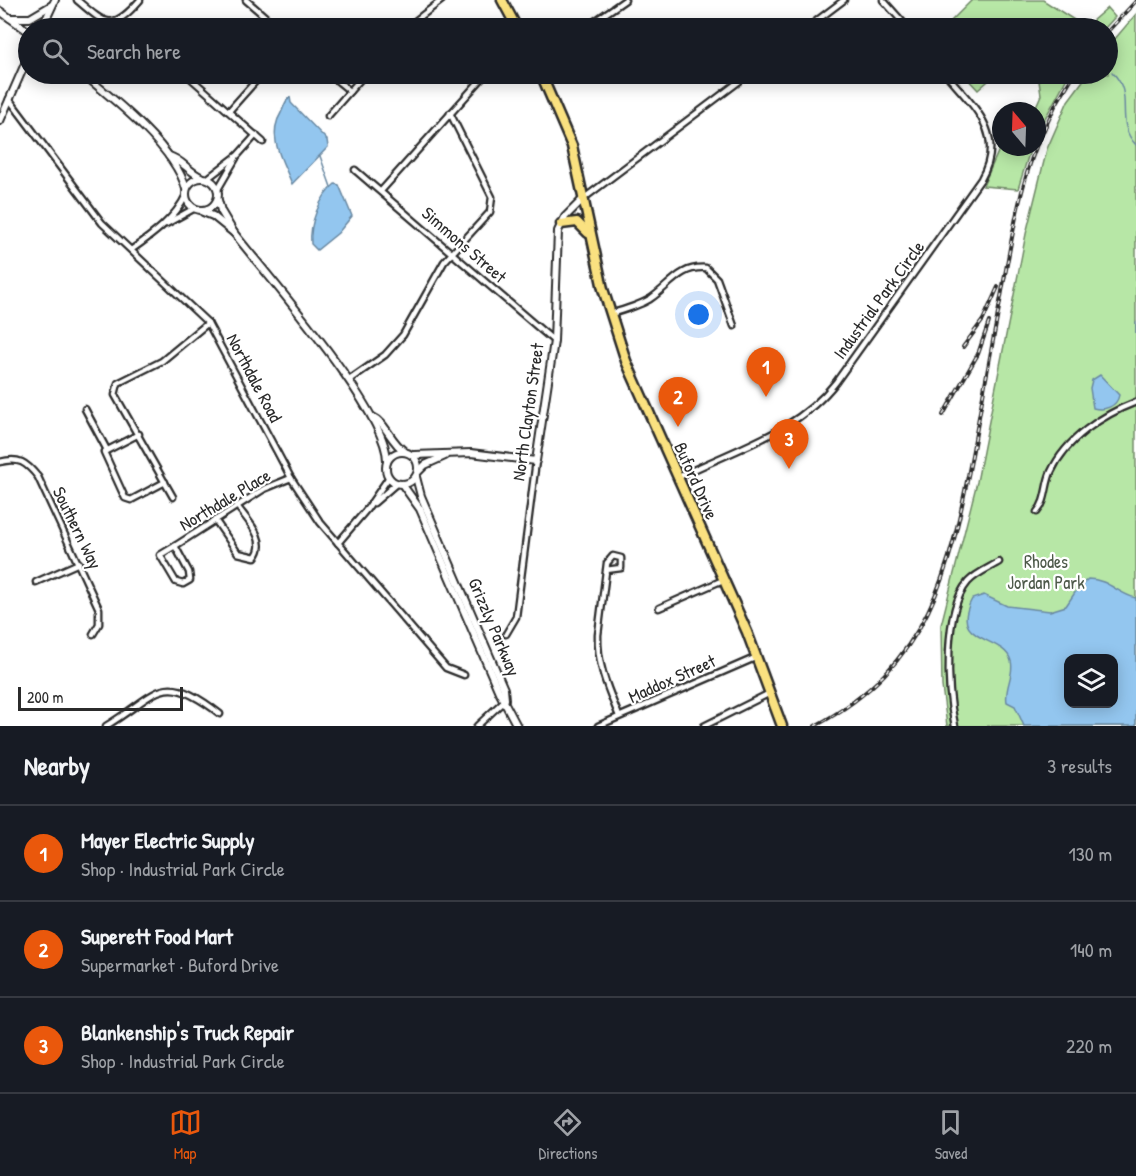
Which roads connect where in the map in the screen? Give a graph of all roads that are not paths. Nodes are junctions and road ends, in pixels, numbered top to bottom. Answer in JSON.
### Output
{"nodes":[{"id":1,"x":77,"y":0,"type":"edge"},
{"id":2,"x":140,"y":0,"type":"edge"},
{"id":3,"x":246,"y":0,"type":"edge"},
{"id":4,"x":442,"y":0,"type":"edge"},
{"id":5,"x":502,"y":0,"type":"edge"},
{"id":6,"x":625,"y":0,"type":"edge"},
{"id":7,"x":844,"y":0,"type":"edge"},
{"id":8,"x":883,"y":0,"type":"edge"},
{"id":9,"x":54,"y":3,"type":"edge"},
{"id":10,"x":0,"y":10,"type":"edge"},
{"id":11,"x":10,"y":18,"type":"junction"},
{"id":12,"x":47,"y":18,"type":"edge"},
{"id":13,"x":99,"y":18,"type":"edge"},
{"id":14,"x":123,"y":18,"type":"edge"},
{"id":15,"x":267,"y":18,"type":"edge"},
{"id":16,"x":419,"y":18,"type":"edge"},
{"id":17,"x":512,"y":18,"type":"edge"},
{"id":18,"x":599,"y":18,"type":"edge"},
{"id":19,"x":820,"y":18,"type":"edge"},
{"id":20,"x":899,"y":18,"type":"edge"},
{"id":21,"x":18,"y":24,"type":"edge"},
{"id":22,"x":18,"y":79,"type":"edge"},
{"id":23,"x":94,"y":84,"type":"edge"},
{"id":24,"x":198,"y":84,"type":"edge"},
{"id":25,"x":253,"y":84,"type":"edge"},
{"id":26,"x":341,"y":84,"type":"edge"},
{"id":27,"x":356,"y":84,"type":"edge"},
{"id":28,"x":477,"y":84,"type":"edge"},
{"id":29,"x":545,"y":84,"type":"edge"},
{"id":30,"x":736,"y":84,"type":"edge"},
{"id":31,"x":954,"y":84,"type":"edge"},
{"id":32,"x":350,"y":91,"type":"junction"},
{"id":33,"x":9,"y":99,"type":"junction"},
{"id":34,"x":229,"y":111,"type":"junction"},
{"id":35,"x":450,"y":113,"type":"junction"},
{"id":36,"x":328,"y":116,"type":"dead end"},
{"id":37,"x":0,"y":121,"type":"edge"},
{"id":38,"x":255,"y":135,"type":"junction"},
{"id":39,"x":263,"y":142,"type":"dead end"},
{"id":40,"x":238,"y":155,"type":"junction"},
{"id":41,"x":170,"y":156,"type":"junction"},
{"id":42,"x":356,"y":170,"type":"dead end"},
{"id":43,"x":205,"y":178,"type":"junction"},
{"id":44,"x":218,"y":189,"type":"junction"},
{"id":45,"x":381,"y":191,"type":"junction"},
{"id":46,"x":186,"y":192,"type":"junction"},
{"id":47,"x":583,"y":199,"type":"junction"},
{"id":48,"x":218,"y":200,"type":"junction"},
{"id":49,"x":197,"y":209,"type":"junction"},
{"id":50,"x":561,"y":224,"type":"junction"},
{"id":51,"x":163,"y":225,"type":"junction"},
{"id":52,"x":234,"y":233,"type":"junction"},
{"id":53,"x":593,"y":243,"type":"junction"},
{"id":54,"x":131,"y":250,"type":"junction"},
{"id":55,"x":452,"y":254,"type":"junction"},
{"id":56,"x":610,"y":314,"type":"junction"},
{"id":57,"x":208,"y":323,"type":"junction"},
{"id":58,"x":734,"y":326,"type":"dead end"},
{"id":59,"x":554,"y":341,"type":"junction"},
{"id":60,"x":349,"y":380,"type":"junction"},
{"id":61,"x":1136,"y":402,"type":"edge"},
{"id":62,"x":85,"y":409,"type":"dead end"},
{"id":63,"x":373,"y":417,"type":"junction"},
{"id":64,"x":139,"y":434,"type":"junction"},
{"id":65,"x":107,"y":450,"type":"junction"},
{"id":66,"x":404,"y":451,"type":"junction"},
{"id":67,"x":414,"y":455,"type":"junction"},
{"id":68,"x":448,"y":455,"type":"junction"},
{"id":69,"x":536,"y":461,"type":"junction"},
{"id":70,"x":0,"y":462,"type":"edge"},
{"id":71,"x":387,"y":462,"type":"junction"},
{"id":72,"x":417,"y":474,"type":"junction"},
{"id":73,"x":388,"y":477,"type":"junction"},
{"id":74,"x":291,"y":478,"type":"junction"},
{"id":75,"x":677,"y":478,"type":"junction"},
{"id":76,"x":165,"y":482,"type":"junction"},
{"id":77,"x":399,"y":484,"type":"junction"},
{"id":78,"x":173,"y":497,"type":"dead end"},
{"id":79,"x":237,"y":506,"type":"junction"},
{"id":80,"x":367,"y":509,"type":"junction"},
{"id":81,"x":1037,"y":512,"type":"dead end"},
{"id":82,"x":215,"y":520,"type":"junction"},
{"id":83,"x":338,"y":543,"type":"junction"},
{"id":84,"x":175,"y":546,"type":"junction"},
{"id":85,"x":999,"y":562,"type":"dead end"},
{"id":86,"x":79,"y":563,"type":"junction"},
{"id":87,"x":606,"y":570,"type":"dead end"},
{"id":88,"x":723,"y":580,"type":"junction"},
{"id":89,"x":36,"y":582,"type":"dead end"},
{"id":90,"x":659,"y":608,"type":"dead end"},
{"id":91,"x":93,"y":634,"type":"dead end"},
{"id":92,"x":506,"y":634,"type":"dead end"},
{"id":93,"x":757,"y":657,"type":"junction"},
{"id":94,"x":464,"y":675,"type":"dead end"},
{"id":95,"x":770,"y":693,"type":"junction"},
{"id":96,"x":505,"y":700,"type":"junction"},
{"id":97,"x":220,"y":714,"type":"dead end"},
{"id":98,"x":619,"y":716,"type":"junction"},
{"id":99,"x":116,"y":720,"type":"junction"},
{"id":100,"x":781,"y":723,"type":"edge"},
{"id":101,"x":106,"y":726,"type":"edge"},
{"id":102,"x":119,"y":726,"type":"edge"},
{"id":103,"x":477,"y":726,"type":"edge"},
{"id":104,"x":517,"y":726,"type":"edge"},
{"id":105,"x":598,"y":726,"type":"edge"},
{"id":106,"x":704,"y":726,"type":"edge"},
{"id":107,"x":954,"y":726,"type":"edge"}],
"edges":[{"from":1,"to":13,"type":"street"},
{"from":2,"to":14,"type":"street"},
{"from":3,"to":15,"type":"street"},
{"from":4,"to":16,"type":"street"},
{"from":5,"to":17,"type":"highway"},
{"from":6,"to":18,"type":"street"},
{"from":7,"to":19,"type":"street"},
{"from":8,"to":20,"type":"street"},
{"from":9,"to":11,"type":"street"},
{"from":9,"to":12,"type":"street"},
{"from":10,"to":11,"type":"street"},
{"from":11,"to":21,"type":"street"},
{"from":22,"to":33,"type":"street"},
{"from":23,"to":41,"type":"street"},
{"from":24,"to":34,"type":"street"},
{"from":25,"to":34,"type":"street"},
{"from":26,"to":32,"type":"street"},
{"from":27,"to":32,"type":"street"},
{"from":28,"to":35,"type":"street"},
{"from":29,"to":47,"type":"highway","name":"Buford Drive"},
{"from":30,"to":47,"type":"street"},
{"from":31,"to":75,"type":"street","name":"Industrial Park Circle"},
{"from":32,"to":36,"type":"street"},
{"from":33,"to":37,"type":"street"},
{"from":33,"to":54,"type":"street","name":"Northdale Road"},
{"from":34,"to":38,"type":"street"},
{"from":35,"to":45,"type":"street"},
{"from":35,"to":55,"type":"street"},
{"from":38,"to":39,"type":"street"},
{"from":38,"to":40,"type":"street"},
{"from":40,"to":43,"type":"street"},
{"from":40,"to":44,"type":"street"},
{"from":41,"to":43,"type":"street"},
{"from":41,"to":46,"type":"street"},
{"from":42,"to":45,"type":"street","name":"Simmons Street"},
{"from":43,"to":44,"type":"street"},
{"from":43,"to":46,"type":"street"},
{"from":44,"to":48,"type":"street"},
{"from":45,"to":55,"type":"street","name":"Simmons Street"},
{"from":46,"to":49,"type":"street"},
{"from":46,"to":51,"type":"street"},
{"from":47,"to":50,"type":"street"},
{"from":47,"to":53,"type":"highway","name":"Buford Drive"},
{"from":48,"to":49,"type":"street"},
{"from":48,"to":52,"type":"street"},
{"from":49,"to":51,"type":"street"},
{"from":49,"to":52,"type":"street"},
{"from":50,"to":53,"type":"highway"},
{"from":50,"to":59,"type":"street","name":"North Clayton Street"},
{"from":51,"to":54,"type":"street"},
{"from":52,"to":60,"type":"street"},
{"from":53,"to":56,"type":"highway","name":"Buford Drive"},
{"from":54,"to":57,"type":"street","name":"Northdale Road"},
{"from":55,"to":59,"type":"street","name":"Simmons Street"},
{"from":55,"to":60,"type":"street"},
{"from":56,"to":58,"type":"street"},
{"from":56,"to":75,"type":"highway","name":"Buford Drive"},
{"from":57,"to":64,"type":"street"},
{"from":57,"to":74,"type":"street","name":"Northdale Road"},
{"from":59,"to":69,"type":"street","name":"North Clayton Street"},
{"from":60,"to":63,"type":"street"},
{"from":61,"to":81,"type":"street"},
{"from":62,"to":65,"type":"street"},
{"from":63,"to":66,"type":"street"},
{"from":63,"to":71,"type":"street"},
{"from":64,"to":65,"type":"street"},
{"from":64,"to":76,"type":"street"},
{"from":65,"to":76,"type":"street"},
{"from":66,"to":67,"type":"street"},
{"from":66,"to":71,"type":"street"},
{"from":67,"to":68,"type":"street"},
{"from":67,"to":72,"type":"street"},
{"from":68,"to":69,"type":"street"},
{"from":68,"to":72,"type":"street"},
{"from":69,"to":92,"type":"street","name":"North Clayton Street"},
{"from":70,"to":86,"type":"street","name":"Southern Way"},
{"from":71,"to":73,"type":"street"},
{"from":72,"to":77,"type":"street"},
{"from":72,"to":96,"type":"street","name":"Grizzly Parkway"},
{"from":73,"to":77,"type":"street"},
{"from":73,"to":80,"type":"street"},
{"from":74,"to":79,"type":"street","name":"Northdale Place"},
{"from":74,"to":83,"type":"street","name":"Northdale Road"},
{"from":75,"to":88,"type":"highway","name":"Buford Drive"},
{"from":76,"to":78,"type":"street"},
{"from":77,"to":80,"type":"street"},
{"from":77,"to":96,"type":"street","name":"Grizzly Parkway"},
{"from":79,"to":82,"type":"street","name":"Northdale Place"},
{"from":79,"to":82,"type":"street"},
{"from":80,"to":83,"type":"street"},
{"from":82,"to":84,"type":"street","name":"Northdale Place"},
{"from":83,"to":94,"type":"street","name":"Northdale Road"},
{"from":84,"to":84,"type":"street","name":"Northdale Place"},
{"from":85,"to":107,"type":"street"},
{"from":86,"to":89,"type":"street"},
{"from":86,"to":91,"type":"street","name":"Southern Way"},
{"from":87,"to":98,"type":"street"},
{"from":88,"to":90,"type":"street"},
{"from":88,"to":93,"type":"highway","name":"Buford Drive"},
{"from":93,"to":95,"type":"highway","name":"Buford Drive"},
{"from":93,"to":98,"type":"street","name":"Maddox Street"},
{"from":95,"to":100,"type":"highway","name":"Buford Drive"},
{"from":95,"to":106,"type":"street"},
{"from":96,"to":103,"type":"street"},
{"from":96,"to":104,"type":"street"},
{"from":97,"to":99,"type":"street"},
{"from":98,"to":105,"type":"street","name":"Maddox Street"},
{"from":99,"to":101,"type":"street"},
{"from":99,"to":102,"type":"street"}]}
